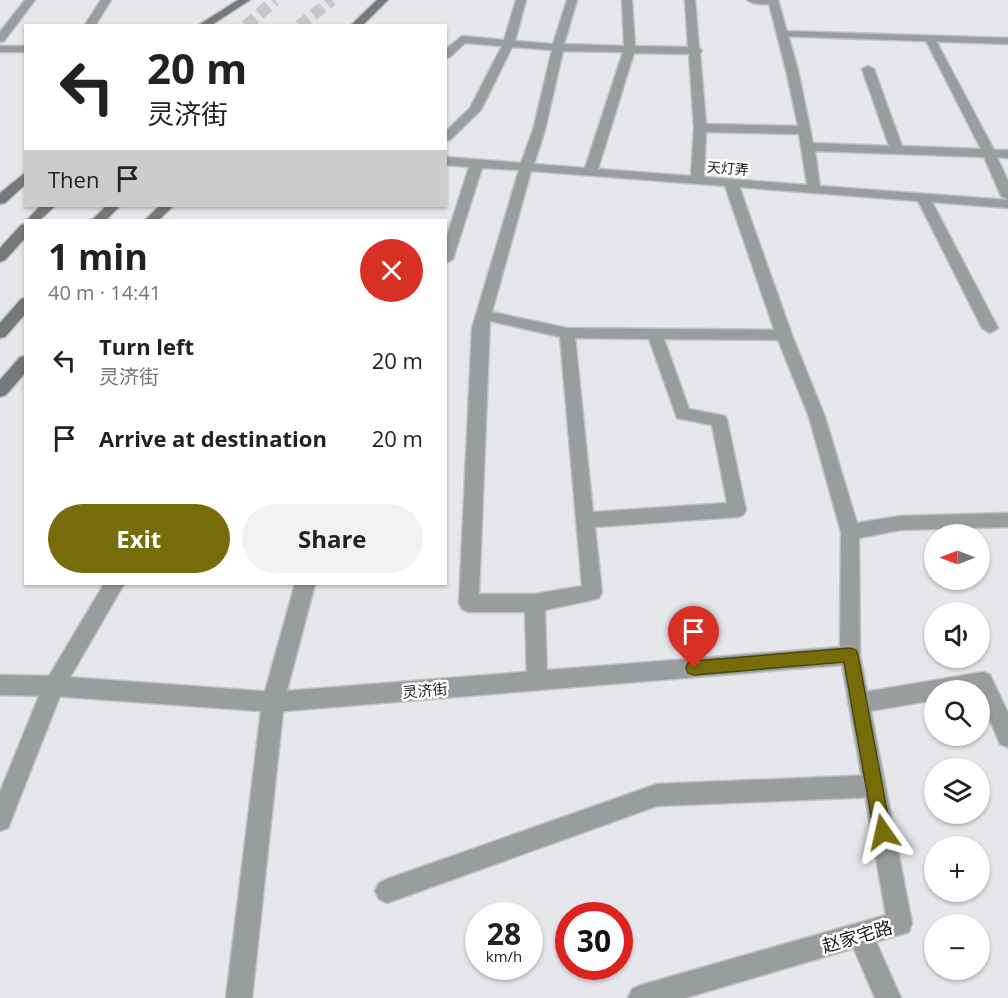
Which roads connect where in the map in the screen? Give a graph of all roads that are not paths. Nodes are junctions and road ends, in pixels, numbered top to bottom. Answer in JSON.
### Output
{"nodes":[{"id":1,"x":30,"y":0,"type":"edge"},
{"id":2,"x":106,"y":0,"type":"edge"},
{"id":3,"x":225,"y":0,"type":"edge"},
{"id":4,"x":245,"y":0,"type":"edge"},
{"id":5,"x":383,"y":0,"type":"edge"},
{"id":6,"x":521,"y":0,"type":"edge"},
{"id":7,"x":572,"y":0,"type":"edge"},
{"id":8,"x":627,"y":0,"type":"edge"},
{"id":9,"x":690,"y":0,"type":"edge"},
{"id":10,"x":752,"y":0,"type":"edge"},
{"id":11,"x":773,"y":0,"type":"edge"},
{"id":12,"x":0,"y":16,"type":"edge"},
{"id":13,"x":18,"y":17,"type":"junction"},
{"id":14,"x":91,"y":24,"type":"edge"},
{"id":15,"x":197,"y":24,"type":"edge"},
{"id":16,"x":205,"y":24,"type":"edge"},
{"id":17,"x":357,"y":24,"type":"edge"},
{"id":18,"x":783,"y":34,"type":"junction"},
{"id":19,"x":0,"y":39,"type":"edge"},
{"id":20,"x":930,"y":39,"type":"junction"},
{"id":21,"x":1008,"y":41,"type":"edge"},
{"id":22,"x":509,"y":43,"type":"junction"},
{"id":23,"x":558,"y":47,"type":"junction"},
{"id":24,"x":0,"y":49,"type":"edge"},
{"id":25,"x":24,"y":49,"type":"edge"},
{"id":26,"x":630,"y":50,"type":"junction"},
{"id":27,"x":696,"y":51,"type":"junction"},
{"id":28,"x":447,"y":54,"type":"edge"},
{"id":29,"x":868,"y":69,"type":"dead end"},
{"id":30,"x":700,"y":128,"type":"junction"},
{"id":31,"x":804,"y":130,"type":"junction"},
{"id":32,"x":447,"y":136,"type":"edge"},
{"id":33,"x":809,"y":147,"type":"junction"},
{"id":34,"x":897,"y":150,"type":"junction"},
{"id":35,"x":989,"y":153,"type":"junction"},
{"id":36,"x":1008,"y":154,"type":"edge"},
{"id":37,"x":447,"y":161,"type":"edge"},
{"id":38,"x":477,"y":163,"type":"junction"},
{"id":39,"x":526,"y":167,"type":"junction"},
{"id":40,"x":590,"y":172,"type":"junction"},
{"id":41,"x":24,"y":178,"type":"edge"},
{"id":42,"x":697,"y":180,"type":"junction"},
{"id":43,"x":730,"y":183,"type":"junction"},
{"id":44,"x":814,"y":189,"type":"junction"},
{"id":45,"x":1008,"y":196,"type":"edge"},
{"id":46,"x":923,"y":198,"type":"junction"},
{"id":47,"x":0,"y":200,"type":"edge"},
{"id":48,"x":1008,"y":204,"type":"edge"},
{"id":49,"x":47,"y":207,"type":"edge"},
{"id":50,"x":112,"y":207,"type":"edge"},
{"id":51,"x":165,"y":207,"type":"edge"},
{"id":52,"x":33,"y":219,"type":"edge"},
{"id":53,"x":100,"y":219,"type":"edge"},
{"id":54,"x":153,"y":219,"type":"edge"},
{"id":55,"x":24,"y":230,"type":"edge"},
{"id":56,"x":0,"y":257,"type":"edge"},
{"id":57,"x":447,"y":257,"type":"edge"},
{"id":58,"x":24,"y":305,"type":"edge"},
{"id":59,"x":484,"y":315,"type":"junction"},
{"id":60,"x":990,"y":328,"type":"dead end"},
{"id":61,"x":0,"y":333,"type":"edge"},
{"id":62,"x":567,"y":333,"type":"junction"},
{"id":63,"x":655,"y":335,"type":"junction"},
{"id":64,"x":784,"y":335,"type":"junction"},
{"id":65,"x":24,"y":363,"type":"edge"},
{"id":66,"x":0,"y":391,"type":"edge"},
{"id":67,"x":585,"y":520,"type":"junction"},
{"id":68,"x":1008,"y":520,"type":"edge"},
{"id":69,"x":850,"y":532,"type":"junction"},
{"id":70,"x":113,"y":585,"type":"edge"},
{"id":71,"x":305,"y":585,"type":"edge"},
{"id":72,"x":535,"y":603,"type":"junction"},
{"id":73,"x":850,"y":655,"type":"junction"},
{"id":74,"x":537,"y":680,"type":"junction"},
{"id":75,"x":0,"y":685,"type":"edge"},
{"id":76,"x":53,"y":686,"type":"junction"},
{"id":77,"x":924,"y":692,"type":"edge"},
{"id":78,"x":990,"y":697,"type":"edge"},
{"id":79,"x":273,"y":702,"type":"junction"},
{"id":80,"x":859,"y":703,"type":"junction"},
{"id":81,"x":1008,"y":737,"type":"edge"},
{"id":82,"x":874,"y":786,"type":"junction"},
{"id":83,"x":0,"y":820,"type":"edge"},
{"id":84,"x":387,"y":891,"type":"dead end"},
{"id":85,"x":860,"y":935,"type":"junction"},
{"id":86,"x":239,"y":998,"type":"edge"},
{"id":87,"x":641,"y":998,"type":"edge"},
{"id":88,"x":888,"y":998,"type":"edge"}],
"edges":[{"from":1,"to":13,"type":"street"},
{"from":2,"to":14,"type":"street"},
{"from":3,"to":15,"type":"main road"},
{"from":4,"to":16,"type":"main road"},
{"from":5,"to":17,"type":"main road"},
{"from":6,"to":22,"type":"street"},
{"from":7,"to":23,"type":"street"},
{"from":8,"to":26,"type":"street"},
{"from":9,"to":27,"type":"street"},
{"from":10,"to":11,"type":"street"},
{"from":11,"to":18,"type":"street"},
{"from":12,"to":13,"type":"street"},
{"from":13,"to":19,"type":"street"},
{"from":18,"to":20,"type":"street"},
{"from":18,"to":31,"type":"street"},
{"from":20,"to":21,"type":"street"},
{"from":20,"to":35,"type":"street"},
{"from":22,"to":23,"type":"street"},
{"from":22,"to":28,"type":"street"},
{"from":22,"to":32,"type":"street"},
{"from":23,"to":26,"type":"street"},
{"from":23,"to":39,"type":"street"},
{"from":24,"to":25,"type":"street"},
{"from":26,"to":27,"type":"street"},
{"from":26,"to":40,"type":"street"},
{"from":27,"to":30,"type":"street"},
{"from":29,"to":34,"type":"street"},
{"from":30,"to":31,"type":"street"},
{"from":30,"to":42,"type":"street"},
{"from":31,"to":33,"type":"street"},
{"from":33,"to":34,"type":"street"},
{"from":33,"to":44,"type":"street"},
{"from":34,"to":35,"type":"street"},
{"from":35,"to":36,"type":"street"},
{"from":35,"to":45,"type":"street"},
{"from":37,"to":38,"type":"street","name":"天灯弄"},
{"from":38,"to":39,"type":"street","name":"天灯弄"},
{"from":38,"to":57,"type":"street"},
{"from":39,"to":40,"type":"street","name":"天灯弄"},
{"from":39,"to":59,"type":"street"},
{"from":40,"to":42,"type":"street","name":"天灯弄"},
{"from":41,"to":47,"type":"main road"},
{"from":42,"to":43,"type":"street","name":"天灯弄"},
{"from":43,"to":44,"type":"street","name":"天灯弄"},
{"from":43,"to":64,"type":"street","name":"赵家宅路"},
{"from":44,"to":46,"type":"street","name":"天灯弄"},
{"from":46,"to":48,"type":"street","name":"天灯弄"},
{"from":46,"to":60,"type":"street"},
{"from":49,"to":52,"type":"main road"},
{"from":50,"to":53,"type":"main road"},
{"from":51,"to":54,"type":"main road"},
{"from":55,"to":56,"type":"main road"},
{"from":58,"to":61,"type":"main road"},
{"from":59,"to":62,"type":"street"},
{"from":59,"to":72,"type":"street"},
{"from":62,"to":63,"type":"street"},
{"from":62,"to":67,"type":"street"},
{"from":63,"to":64,"type":"street"},
{"from":63,"to":67,"type":"street"},
{"from":64,"to":69,"type":"street","name":"赵家宅路"},
{"from":65,"to":66,"type":"main road"},
{"from":67,"to":72,"type":"street"},
{"from":68,"to":69,"type":"street"},
{"from":69,"to":73,"type":"street","name":"赵家宅路"},
{"from":70,"to":76,"type":"street"},
{"from":71,"to":79,"type":"street"},
{"from":72,"to":74,"type":"street"},
{"from":73,"to":74,"type":"street","name":"灵济街"},
{"from":73,"to":80,"type":"street","name":"赵家宅路"},
{"from":74,"to":79,"type":"street","name":"灵济街"},
{"from":75,"to":76,"type":"street","name":"灵济街"},
{"from":76,"to":79,"type":"street","name":"灵济街"},
{"from":76,"to":83,"type":"street"},
{"from":77,"to":80,"type":"street"},
{"from":78,"to":81,"type":"street"},
{"from":79,"to":86,"type":"street"},
{"from":80,"to":82,"type":"street","name":"赵家宅路"},
{"from":82,"to":84,"type":"street"},
{"from":82,"to":85,"type":"street","name":"赵家宅路"},
{"from":85,"to":87,"type":"street","name":"赵家宅路"},
{"from":85,"to":88,"type":"street"}]}
